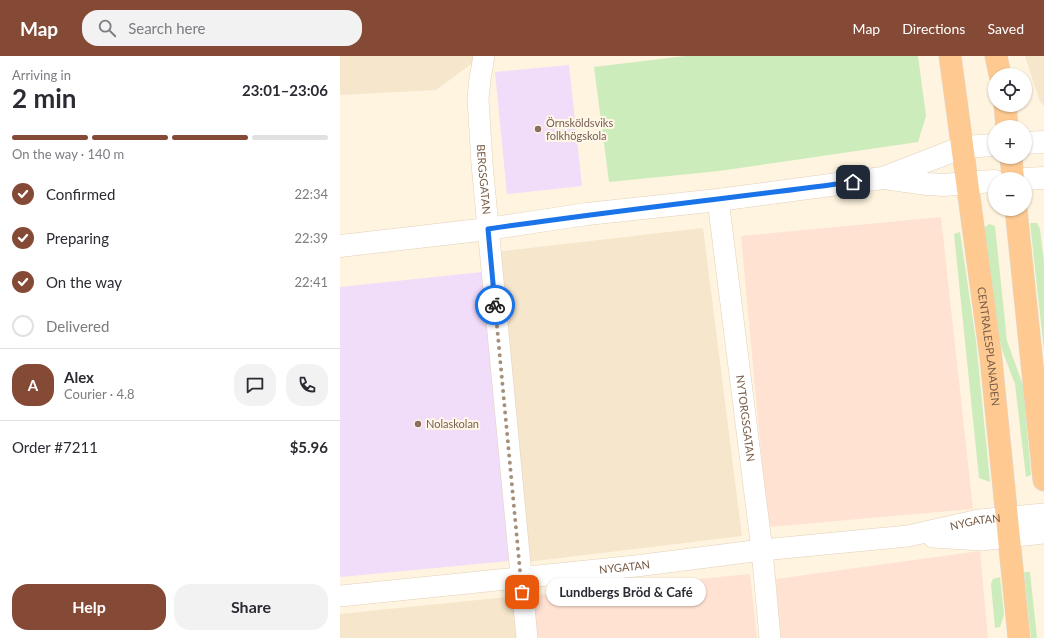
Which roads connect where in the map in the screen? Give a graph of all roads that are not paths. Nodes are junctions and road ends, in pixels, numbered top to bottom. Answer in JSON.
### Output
{"nodes":[{"id":1,"x":484,"y":56,"type":"edge"},
{"id":2,"x":950,"y":56,"type":"edge"},
{"id":3,"x":996,"y":56,"type":"edge"},
{"id":4,"x":999,"y":68,"type":"edge"},
{"id":5,"x":1044,"y":142,"type":"edge"},
{"id":6,"x":1032,"y":143,"type":"edge"},
{"id":7,"x":988,"y":145,"type":"edge"},
{"id":8,"x":963,"y":147,"type":"junction"},
{"id":9,"x":883,"y":178,"type":"junction"},
{"id":10,"x":1044,"y":178,"type":"edge"},
{"id":11,"x":1032,"y":179,"type":"edge"},
{"id":12,"x":988,"y":182,"type":"edge"},
{"id":13,"x":967,"y":183,"type":"junction"},
{"id":14,"x":718,"y":200,"type":"junction"},
{"id":15,"x":1017,"y":216,"type":"edge"},
{"id":16,"x":488,"y":229,"type":"junction"},
{"id":17,"x":340,"y":246,"type":"edge"},
{"id":18,"x":1044,"y":480,"type":"edge"},
{"id":19,"x":1044,"y":514,"type":"edge"},
{"id":20,"x":1009,"y":527,"type":"junction"},
{"id":21,"x":1044,"y":533,"type":"edge"},
{"id":22,"x":762,"y":550,"type":"junction"},
{"id":23,"x":521,"y":577,"type":"junction"},
{"id":24,"x":340,"y":596,"type":"edge"},
{"id":25,"x":527,"y":638,"type":"edge"},
{"id":26,"x":770,"y":638,"type":"edge"},
{"id":27,"x":1019,"y":638,"type":"edge"}],
"edges":[{"from":1,"to":16,"type":"street","name":"BERGSGATAN"},
{"from":2,"to":8,"type":"highway","name":"CENTRALESPLANADEN"},
{"from":3,"to":4,"type":"highway"},
{"from":5,"to":6,"type":"street"},
{"from":7,"to":8,"type":"street"},
{"from":8,"to":9,"type":"street"},
{"from":8,"to":13,"type":"highway","name":"CENTRALESPLANADEN"},
{"from":9,"to":13,"type":"street"},
{"from":9,"to":14,"type":"street"},
{"from":10,"to":11,"type":"street"},
{"from":12,"to":13,"type":"street"},
{"from":13,"to":20,"type":"highway","name":"CENTRALESPLANADEN"},
{"from":14,"to":16,"type":"street"},
{"from":14,"to":22,"type":"street","name":"NYTORGSGATAN"},
{"from":15,"to":18,"type":"highway"},
{"from":16,"to":17,"type":"street"},
{"from":16,"to":23,"type":"street","name":"BERGSGATAN"},
{"from":19,"to":20,"type":"street","name":"NYGATAN"},
{"from":20,"to":21,"type":"street","name":"NYGATAN"},
{"from":20,"to":22,"type":"street","name":"NYGATAN"},
{"from":20,"to":27,"type":"highway","name":"CENTRALESPLANADEN"},
{"from":22,"to":23,"type":"street","name":"NYGATAN"},
{"from":22,"to":26,"type":"street","name":"NYTORGSGATAN"},
{"from":23,"to":24,"type":"street","name":"NYGATAN"},
{"from":23,"to":25,"type":"street","name":"BERGSGATAN"}]}
